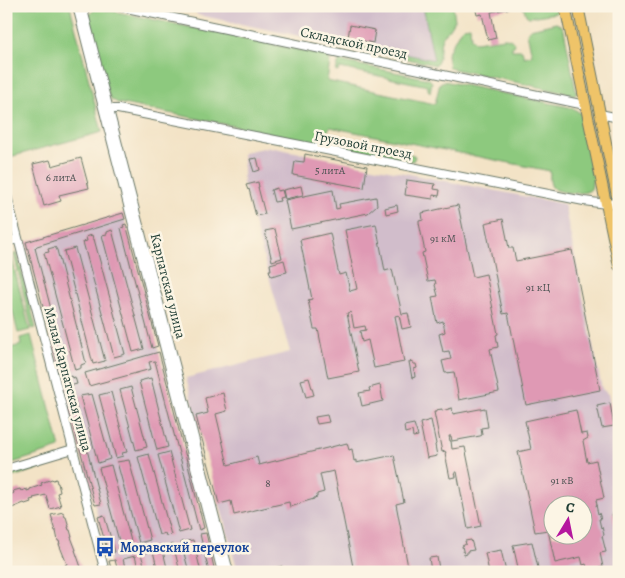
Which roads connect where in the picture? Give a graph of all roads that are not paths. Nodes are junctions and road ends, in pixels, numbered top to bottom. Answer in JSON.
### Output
{"nodes":[{"id":1,"x":77,"y":6,"type":"edge"},
{"id":2,"x":82,"y":6,"type":"edge"},
{"id":3,"x":117,"y":6,"type":"edge"},
{"id":4,"x":565,"y":6,"type":"edge"},
{"id":5,"x":578,"y":6,"type":"edge"},
{"id":6,"x":585,"y":105,"type":"junction"},
{"id":7,"x":106,"y":109,"type":"junction"},
{"id":8,"x":600,"y":114,"type":"junction"},
{"id":9,"x":619,"y":118,"type":"edge"},
{"id":10,"x":6,"y":192,"type":"edge"},
{"id":11,"x":606,"y":204,"type":"junction"},
{"id":12,"x":619,"y":204,"type":"edge"},
{"id":13,"x":18,"y":238,"type":"junction"},
{"id":14,"x":6,"y":242,"type":"edge"},
{"id":15,"x":619,"y":266,"type":"edge"},
{"id":16,"x":73,"y":449,"type":"junction"},
{"id":17,"x":6,"y":469,"type":"edge"},
{"id":18,"x":105,"y":572,"type":"edge"},
{"id":19,"x":222,"y":572,"type":"edge"},
{"id":20,"x":228,"y":572,"type":"edge"}],
"edges":[{"from":1,"to":7,"type":"street","name":"Карпатская улица"},
{"from":2,"to":7,"type":"street","name":"Карпатская улица"},
{"from":3,"to":6,"type":"street","name":"Складской проезд"},
{"from":4,"to":6,"type":"main road"},
{"from":5,"to":8,"type":"main road"},
{"from":6,"to":11,"type":"main road"},
{"from":7,"to":11,"type":"street","name":"Грузовой проезд"},
{"from":7,"to":19,"type":"street","name":"Карпатская улица"},
{"from":7,"to":20,"type":"street","name":"Карпатская улица"},
{"from":8,"to":9,"type":"street"},
{"from":8,"to":12,"type":"main road"},
{"from":10,"to":13,"type":"street","name":"Малая Карпатская улица"},
{"from":11,"to":12,"type":"street","name":"Грузовой проезд"},
{"from":11,"to":15,"type":"main road"},
{"from":13,"to":14,"type":"street"},
{"from":13,"to":16,"type":"street","name":"Малая Карпатская улица"},
{"from":16,"to":17,"type":"street"},
{"from":16,"to":18,"type":"street","name":"Малая Карпатская улица"}]}
